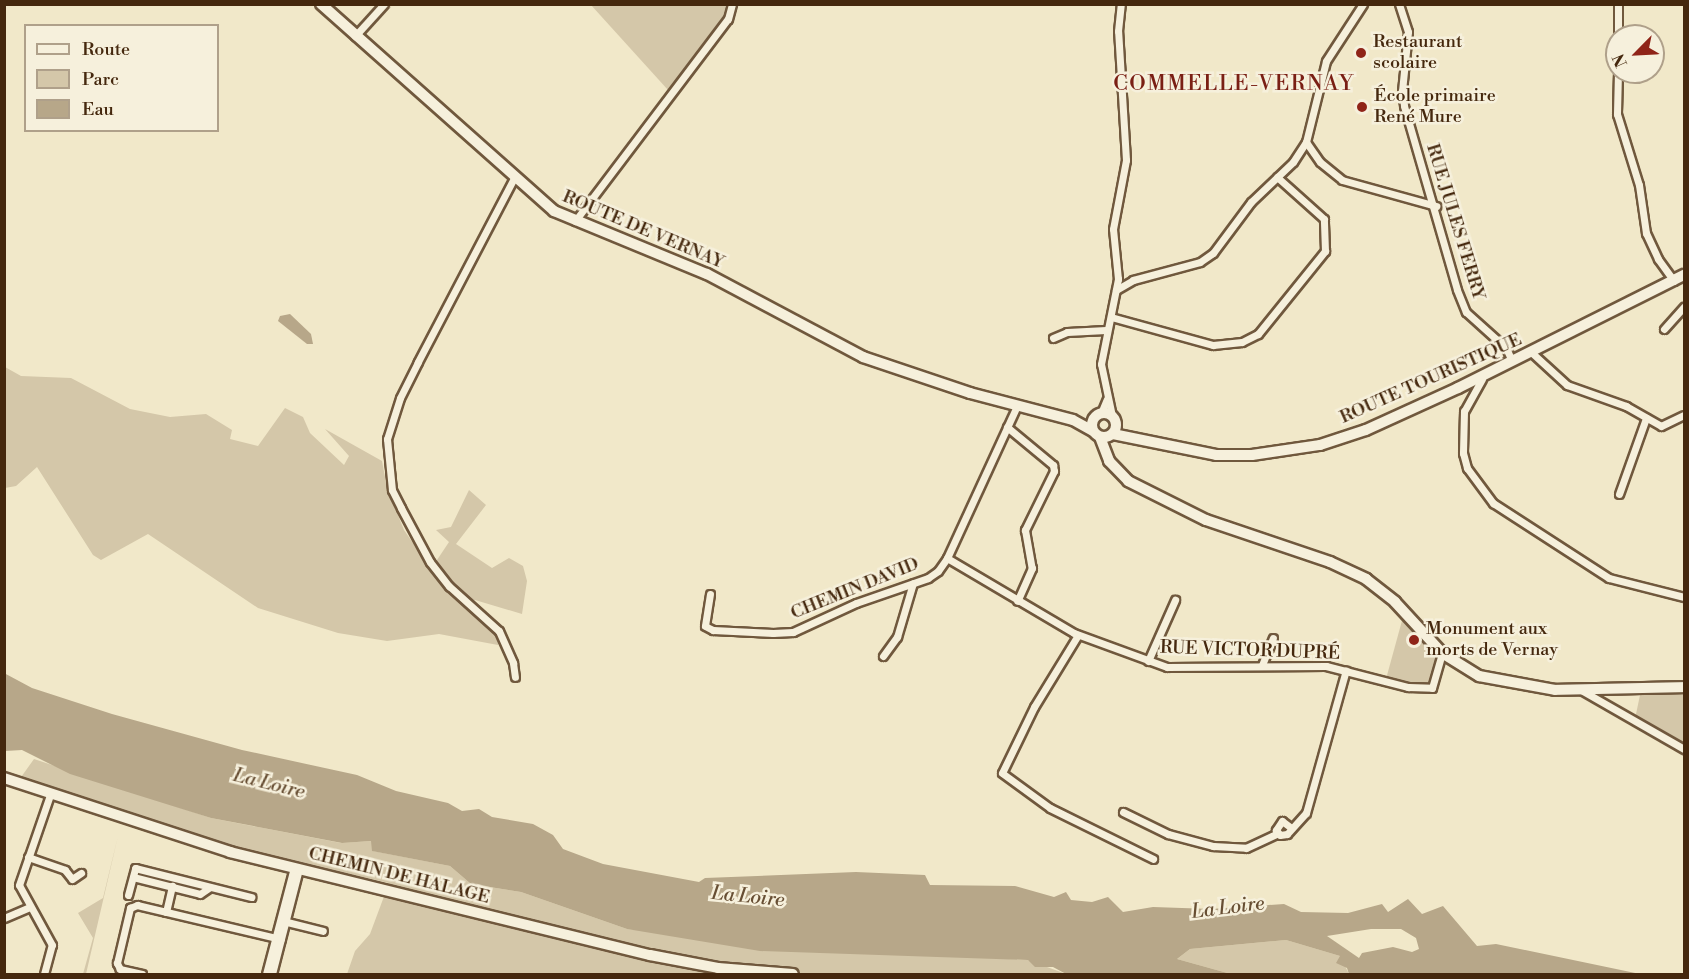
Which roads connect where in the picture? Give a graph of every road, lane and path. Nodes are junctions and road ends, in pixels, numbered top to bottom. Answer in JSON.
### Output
{"nodes":[{"id":1,"x":321,"y":4,"type":"edge"},
{"id":2,"x":384,"y":4,"type":"edge"},
{"id":3,"x":732,"y":4,"type":"edge"},
{"id":4,"x":1121,"y":4,"type":"edge"},
{"id":5,"x":1363,"y":4,"type":"edge"},
{"id":6,"x":1398,"y":4,"type":"edge"},
{"id":7,"x":1618,"y":4,"type":"edge"},
{"id":8,"x":1618,"y":24,"type":"edge"},
{"id":9,"x":355,"y":36,"type":"junction"},
{"id":10,"x":1618,"y":84,"type":"edge"},
{"id":11,"x":1306,"y":142,"type":"junction"},
{"id":12,"x":1278,"y":177,"type":"junction"},
{"id":13,"x":514,"y":178,"type":"junction"},
{"id":14,"x":1436,"y":206,"type":"junction"},
{"id":15,"x":575,"y":221,"type":"junction"},
{"id":16,"x":1680,"y":280,"type":"edge"},
{"id":17,"x":1116,"y":290,"type":"junction"},
{"id":18,"x":1684,"y":307,"type":"edge"},
{"id":19,"x":1110,"y":316,"type":"junction"},
{"id":20,"x":1664,"y":329,"type":"dead end"},
{"id":21,"x":1106,"y":330,"type":"junction"},
{"id":22,"x":1053,"y":338,"type":"dead end"},
{"id":23,"x":1531,"y":352,"type":"junction"},
{"id":24,"x":1512,"y":361,"type":"junction"},
{"id":25,"x":1485,"y":374,"type":"junction"},
{"id":26,"x":1458,"y":388,"type":"junction"},
{"id":27,"x":1466,"y":404,"type":"junction"},
{"id":28,"x":1017,"y":406,"type":"junction"},
{"id":29,"x":1684,"y":415,"type":"edge"},
{"id":30,"x":1106,"y":416,"type":"junction"},
{"id":31,"x":1646,"y":418,"type":"junction"},
{"id":32,"x":1072,"y":420,"type":"junction"},
{"id":33,"x":1007,"y":427,"type":"junction"},
{"id":34,"x":1104,"y":435,"type":"junction"},
{"id":35,"x":1141,"y":439,"type":"junction"},
{"id":36,"x":1619,"y":494,"type":"dead end"},
{"id":37,"x":947,"y":558,"type":"junction"},
{"id":38,"x":913,"y":583,"type":"junction"},
{"id":39,"x":710,"y":594,"type":"dead end"},
{"id":40,"x":1684,"y":597,"type":"edge"},
{"id":41,"x":1175,"y":600,"type":"dead end"},
{"id":42,"x":1017,"y":601,"type":"junction"},
{"id":43,"x":1078,"y":635,"type":"junction"},
{"id":44,"x":1273,"y":638,"type":"dead end"},
{"id":45,"x":1442,"y":653,"type":"junction"},
{"id":46,"x":883,"y":656,"type":"dead end"},
{"id":47,"x":1148,"y":661,"type":"junction"},
{"id":48,"x":1262,"y":665,"type":"junction"},
{"id":49,"x":1346,"y":670,"type":"junction"},
{"id":50,"x":515,"y":677,"type":"dead end"},
{"id":51,"x":1684,"y":687,"type":"edge"},
{"id":52,"x":1581,"y":690,"type":"junction"},
{"id":53,"x":1684,"y":748,"type":"edge"},
{"id":54,"x":4,"y":778,"type":"edge"},
{"id":55,"x":50,"y":795,"type":"junction"},
{"id":56,"x":1123,"y":812,"type":"dead end"},
{"id":57,"x":1290,"y":827,"type":"junction"},
{"id":58,"x":1278,"y":833,"type":"junction"},
{"id":59,"x":28,"y":857,"type":"junction"},
{"id":60,"x":1153,"y":859,"type":"dead end"},
{"id":61,"x":296,"y":868,"type":"junction"},
{"id":62,"x":81,"y":873,"type":"dead end"},
{"id":63,"x":133,"y":877,"type":"junction"},
{"id":64,"x":172,"y":886,"type":"junction"},
{"id":65,"x":210,"y":887,"type":"junction"},
{"id":66,"x":128,"y":895,"type":"dead end"},
{"id":67,"x":251,"y":897,"type":"dead end"},
{"id":68,"x":30,"y":907,"type":"junction"},
{"id":69,"x":166,"y":912,"type":"junction"},
{"id":70,"x":4,"y":918,"type":"edge"},
{"id":71,"x":283,"y":921,"type":"junction"},
{"id":72,"x":323,"y":931,"type":"dead end"},
{"id":73,"x":278,"y":938,"type":"junction"},
{"id":74,"x":44,"y":975,"type":"edge"},
{"id":75,"x":142,"y":975,"type":"edge"},
{"id":76,"x":266,"y":975,"type":"edge"},
{"id":77,"x":272,"y":975,"type":"edge"},
{"id":78,"x":793,"y":975,"type":"edge"}],
"edges":[{"from":1,"to":9,"type":"street","name":"ROUTE DE VERNAY"},
{"from":2,"to":9,"type":"street"},
{"from":3,"to":15,"type":"street"},
{"from":4,"to":17,"type":"street"},
{"from":5,"to":11,"type":"street"},
{"from":6,"to":14,"type":"street","name":"RUE JULES FERRY"},
{"from":7,"to":8,"type":"street"},
{"from":9,"to":13,"type":"street","name":"ROUTE DE VERNAY"},
{"from":10,"to":16,"type":"street"},
{"from":11,"to":12,"type":"street"},
{"from":11,"to":14,"type":"street"},
{"from":12,"to":17,"type":"street"},
{"from":12,"to":19,"type":"street"},
{"from":13,"to":15,"type":"street","name":"ROUTE DE VERNAY"},
{"from":13,"to":50,"type":"street"},
{"from":14,"to":24,"type":"street","name":"RUE JULES FERRY"},
{"from":15,"to":28,"type":"street","name":"ROUTE DE VERNAY"},
{"from":16,"to":23,"type":"street","name":"ROUTE TOURISTIQUE"},
{"from":17,"to":19,"type":"street"},
{"from":18,"to":20,"type":"street"},
{"from":19,"to":21,"type":"street"},
{"from":21,"to":22,"type":"street"},
{"from":21,"to":30,"type":"street"},
{"from":23,"to":24,"type":"street","name":"ROUTE TOURISTIQUE"},
{"from":23,"to":31,"type":"street"},
{"from":24,"to":25,"type":"street","name":"ROUTE TOURISTIQUE"},
{"from":25,"to":26,"type":"street","name":"ROUTE TOURISTIQUE"},
{"from":25,"to":27,"type":"street"},
{"from":26,"to":27,"type":"street"},
{"from":26,"to":35,"type":"street","name":"ROUTE TOURISTIQUE"},
{"from":27,"to":40,"type":"street"},
{"from":28,"to":32,"type":"street","name":"ROUTE DE VERNAY"},
{"from":28,"to":33,"type":"street","name":"CHEMIN DAVID"},
{"from":29,"to":31,"type":"street"},
{"from":30,"to":32,"type":"street","name":"ROUTE DE VERNAY"},
{"from":30,"to":34,"type":"street"},
{"from":30,"to":34,"type":"street"},
{"from":30,"to":35,"type":"street","name":"ROUTE TOURISTIQUE"},
{"from":31,"to":36,"type":"street"},
{"from":32,"to":34,"type":"street","name":"ROUTE DE VERNAY"},
{"from":33,"to":37,"type":"street","name":"CHEMIN DAVID"},
{"from":33,"to":42,"type":"street"},
{"from":34,"to":35,"type":"street","name":"ROUTE TOURISTIQUE"},
{"from":34,"to":45,"type":"street"},
{"from":37,"to":38,"type":"street","name":"CHEMIN DAVID"},
{"from":37,"to":42,"type":"street","name":"RUE VICTOR DUPRÉ"},
{"from":38,"to":39,"type":"street","name":"CHEMIN DAVID"},
{"from":38,"to":46,"type":"street"},
{"from":41,"to":47,"type":"street"},
{"from":42,"to":43,"type":"street","name":"RUE VICTOR DUPRÉ"},
{"from":43,"to":47,"type":"street","name":"RUE VICTOR DUPRÉ"},
{"from":43,"to":60,"type":"street"},
{"from":44,"to":48,"type":"street"},
{"from":45,"to":49,"type":"street","name":"RUE VICTOR DUPRÉ"},
{"from":45,"to":52,"type":"street"},
{"from":47,"to":48,"type":"street","name":"RUE VICTOR DUPRÉ"},
{"from":48,"to":49,"type":"street","name":"RUE VICTOR DUPRÉ"},
{"from":49,"to":57,"type":"street"},
{"from":51,"to":52,"type":"street"},
{"from":52,"to":53,"type":"street"},
{"from":54,"to":55,"type":"street","name":"CHEMIN DE HALAGE"},
{"from":55,"to":59,"type":"street"},
{"from":55,"to":61,"type":"street","name":"CHEMIN DE HALAGE"},
{"from":56,"to":58,"type":"street"},
{"from":57,"to":58,"type":"street"},
{"from":57,"to":58,"type":"street"},
{"from":59,"to":62,"type":"street"},
{"from":59,"to":68,"type":"street"},
{"from":61,"to":71,"type":"street"},
{"from":61,"to":78,"type":"street","name":"CHEMIN DE HALAGE"},
{"from":63,"to":64,"type":"street"},
{"from":63,"to":65,"type":"street"},
{"from":63,"to":66,"type":"street"},
{"from":64,"to":65,"type":"street"},
{"from":64,"to":69,"type":"street"},
{"from":65,"to":67,"type":"street"},
{"from":68,"to":70,"type":"street"},
{"from":68,"to":74,"type":"street"},
{"from":69,"to":73,"type":"street"},
{"from":69,"to":75,"type":"street"},
{"from":71,"to":72,"type":"street"},
{"from":71,"to":73,"type":"street"},
{"from":73,"to":76,"type":"street"},
{"from":73,"to":77,"type":"street"}]}
